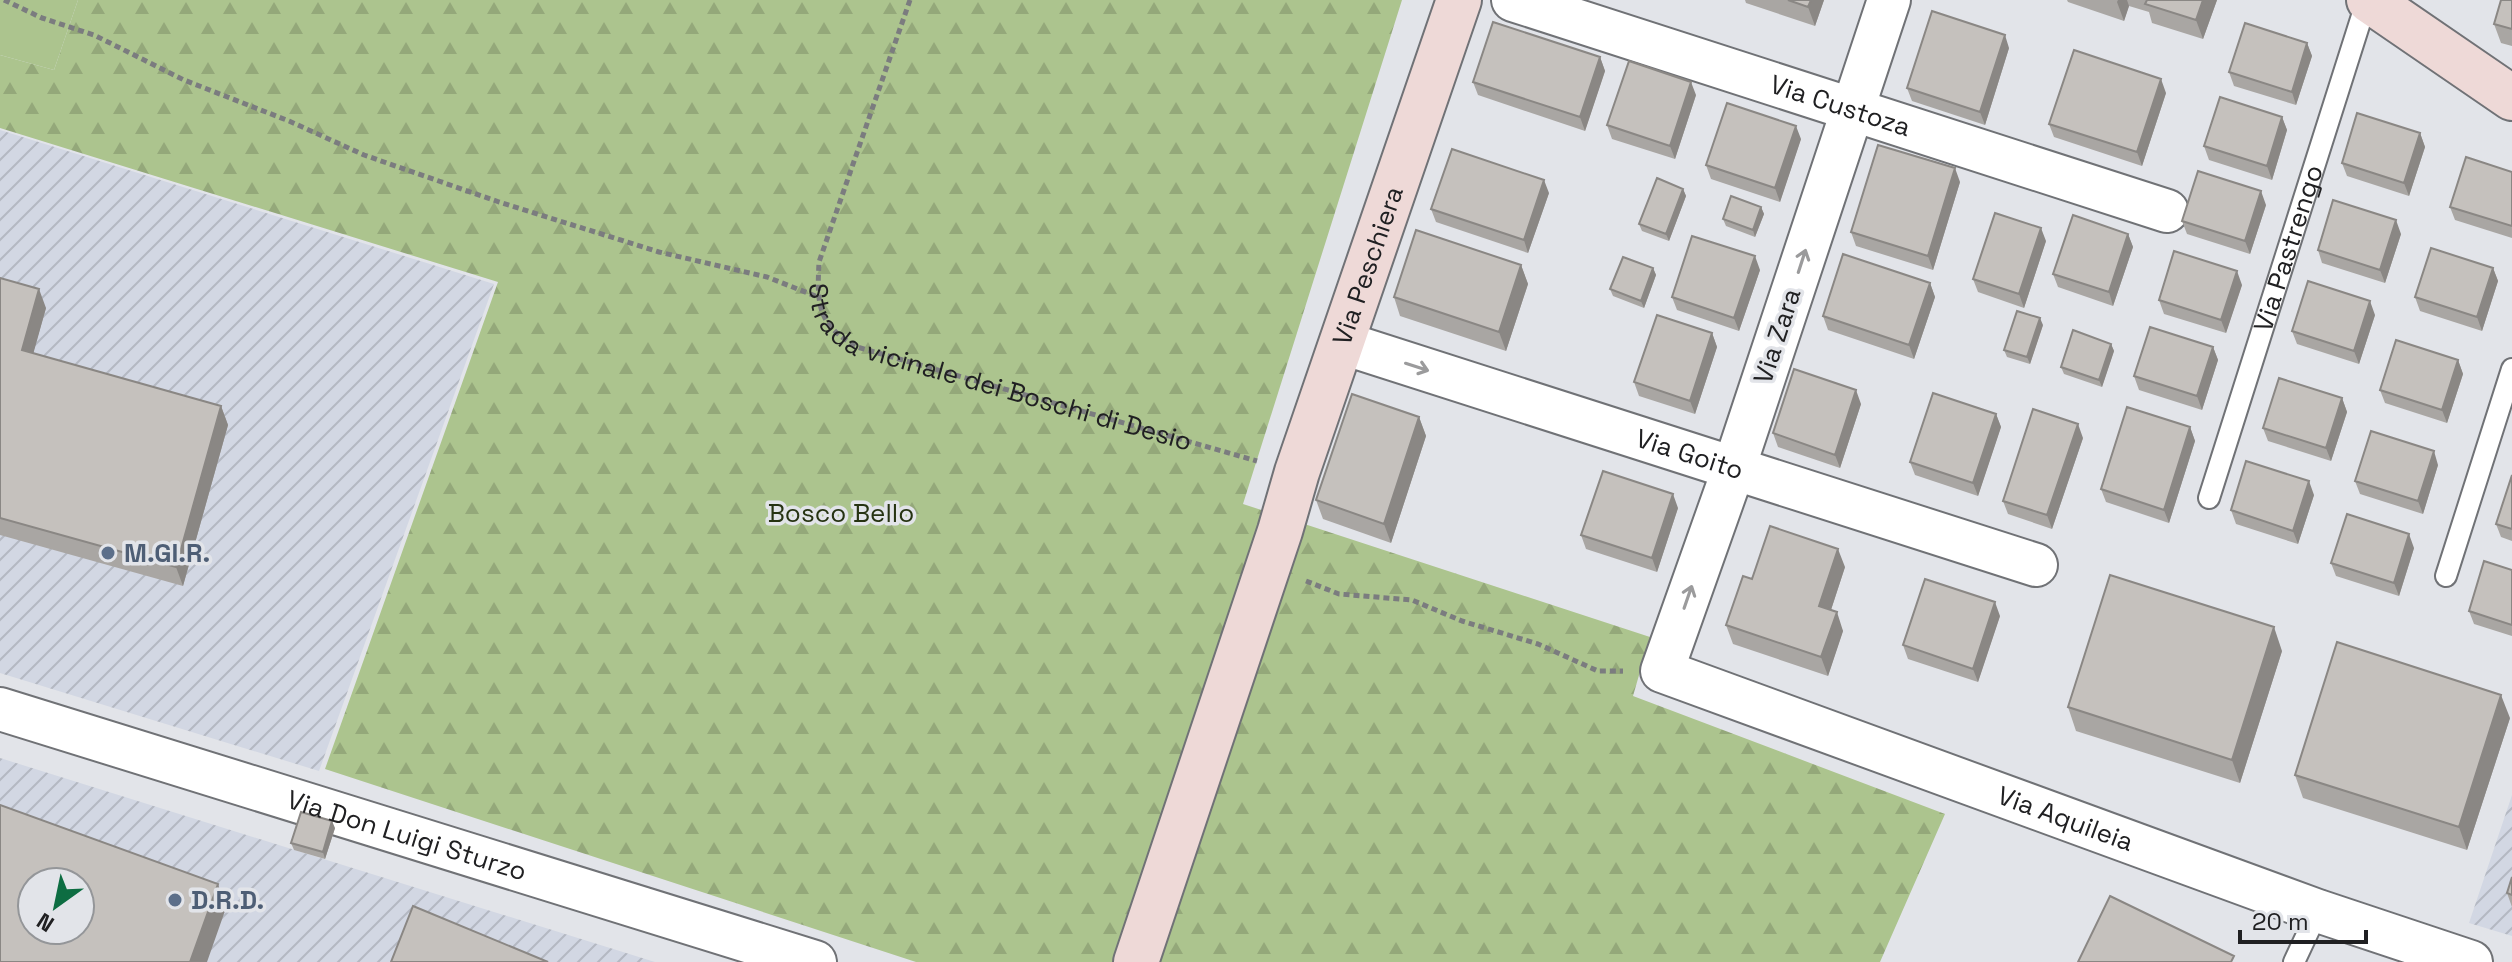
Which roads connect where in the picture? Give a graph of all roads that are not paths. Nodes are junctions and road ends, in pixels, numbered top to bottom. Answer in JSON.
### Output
{"nodes":[{"id":1,"x":1459,"y":0,"type":"edge"},
{"id":2,"x":1513,"y":0,"type":"edge"},
{"id":3,"x":1889,"y":0,"type":"edge"},
{"id":4,"x":2368,"y":0,"type":"edge"},
{"id":5,"x":2512,"y":98,"type":"edge"},
{"id":6,"x":1853,"y":108,"type":"junction"},
{"id":7,"x":2167,"y":211,"type":"dead end"},
{"id":8,"x":1343,"y":343,"type":"junction"},
{"id":9,"x":2512,"y":369,"type":"edge"},
{"id":10,"x":1734,"y":468,"type":"junction"},
{"id":11,"x":2209,"y":498,"type":"dead end"},
{"id":12,"x":2036,"y":565,"type":"dead end"},
{"id":13,"x":2446,"y":576,"type":"dead end"},
{"id":14,"x":1662,"y":671,"type":"joint"},
{"id":15,"x":0,"y":709,"type":"edge"},
{"id":16,"x":2318,"y":911,"type":"junction"},
{"id":17,"x":815,"y":962,"type":"edge"},
{"id":18,"x":1136,"y":962,"type":"edge"},
{"id":19,"x":2294,"y":962,"type":"edge"},
{"id":20,"x":2471,"y":962,"type":"edge"}],
"edges":[{"from":1,"to":8,"type":"street","name":"Via Peschiera"},
{"from":2,"to":6,"type":"street","name":"Via Custoza"},
{"from":3,"to":6,"type":"street","name":"Via Zara"},
{"from":4,"to":5,"type":"street","name":"Via Pastrengo"},
{"from":4,"to":11,"type":"lane","name":"Via Pastrengo"},
{"from":6,"to":7,"type":"street","name":"Via Custoza"},
{"from":10,"to":6,"type":"street","name":"Via Zara","one_way":true},
{"from":8,"to":10,"type":"street","name":"Via Goito","one_way":true},
{"from":8,"to":18,"type":"street","name":"Via Peschiera"},
{"from":9,"to":13,"type":"lane"},
{"from":10,"to":12,"type":"street","name":"Via Goito"},
{"from":14,"to":10,"type":"street","name":"Via Zara","one_way":true},
{"from":14,"to":16,"type":"street","name":"Via Aquileia"},
{"from":15,"to":17,"type":"street","name":"Via Don Luigi Sturzo"},
{"from":16,"to":19,"type":"lane"},
{"from":16,"to":20,"type":"street","name":"Via Aquileia"}]}
